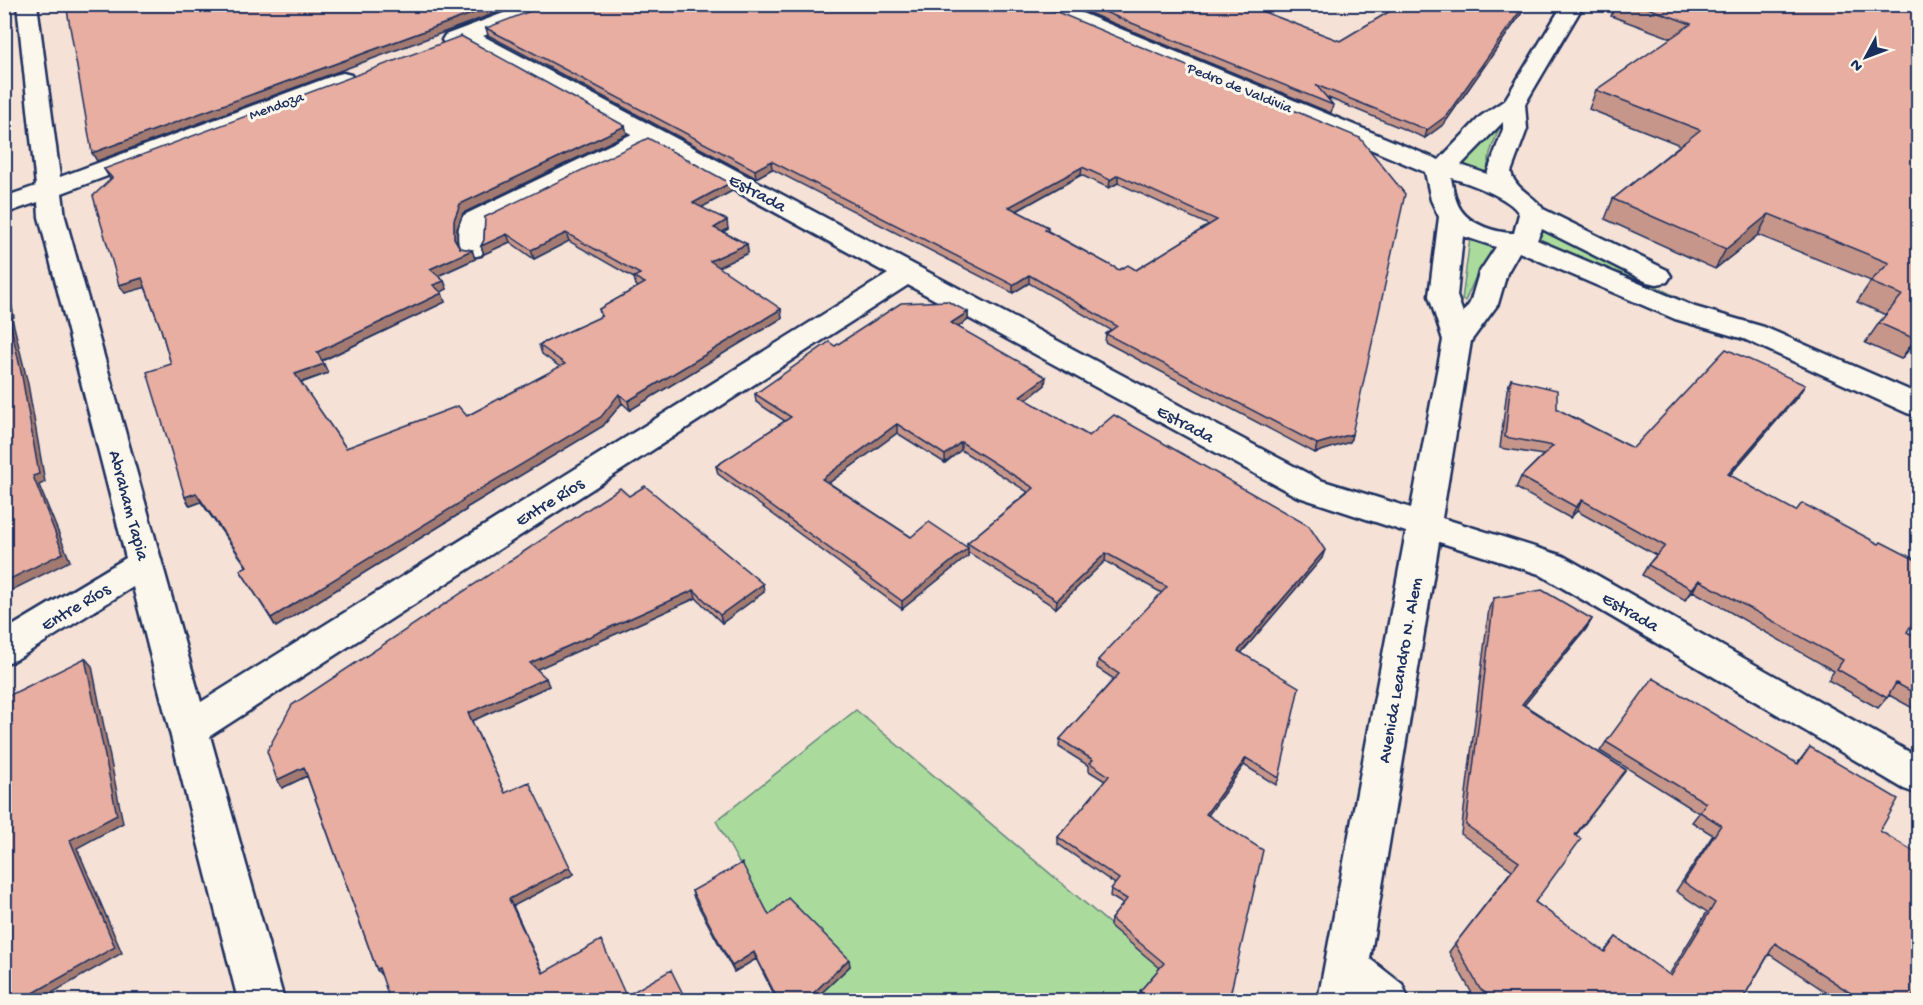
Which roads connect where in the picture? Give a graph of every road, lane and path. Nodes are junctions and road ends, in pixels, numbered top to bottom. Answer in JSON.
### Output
{"nodes":[{"id":1,"x":27,"y":4,"type":"edge"},
{"id":2,"x":548,"y":4,"type":"edge"},
{"id":3,"x":1041,"y":4,"type":"edge"},
{"id":4,"x":1574,"y":4,"type":"edge"},
{"id":5,"x":466,"y":35,"type":"junction"},
{"id":6,"x":434,"y":47,"type":"edge"},
{"id":7,"x":368,"y":71,"type":"edge"},
{"id":8,"x":1514,"y":104,"type":"junction"},
{"id":9,"x":651,"y":134,"type":"junction"},
{"id":10,"x":1442,"y":168,"type":"junction"},
{"id":11,"x":50,"y":189,"type":"junction"},
{"id":12,"x":1511,"y":194,"type":"junction"},
{"id":13,"x":4,"y":206,"type":"edge"},
{"id":14,"x":1532,"y":214,"type":"junction"},
{"id":15,"x":1452,"y":217,"type":"junction"},
{"id":16,"x":1516,"y":242,"type":"junction"},
{"id":17,"x":472,"y":249,"type":"edge"},
{"id":18,"x":908,"y":273,"type":"junction"},
{"id":19,"x":1754,"y":333,"type":"junction"},
{"id":20,"x":1457,"y":340,"type":"junction"},
{"id":21,"x":1918,"y":406,"type":"edge"},
{"id":22,"x":1425,"y":526,"type":"junction"},
{"id":23,"x":145,"y":562,"type":"junction"},
{"id":24,"x":4,"y":649,"type":"edge"},
{"id":25,"x":190,"y":729,"type":"junction"},
{"id":26,"x":1918,"y":777,"type":"edge"},
{"id":27,"x":1344,"y":985,"type":"edge"},
{"id":28,"x":261,"y":1000,"type":"edge"},
{"id":29,"x":1386,"y":1000,"type":"edge"}],
"edges":[{"from":1,"to":11,"type":"street","name":"Abraham Tapia"},
{"from":2,"to":5,"type":"street"},
{"from":3,"to":10,"type":"street","name":"Pedro de Valdivia"},
{"from":4,"to":8,"type":"street"},
{"from":5,"to":6,"type":"street"},
{"from":5,"to":9,"type":"street","name":"Estrada"},
{"from":7,"to":11,"type":"street","name":"Mendoza"},
{"from":8,"to":10,"type":"street"},
{"from":8,"to":12,"type":"street"},
{"from":9,"to":17,"type":"street"},
{"from":9,"to":18,"type":"street","name":"Estrada"},
{"from":10,"to":12,"type":"street","name":"Pedro de Valdivia"},
{"from":10,"to":15,"type":"street"},
{"from":11,"to":13,"type":"street","name":"Mendoza"},
{"from":11,"to":23,"type":"street","name":"Abraham Tapia"},
{"from":12,"to":14,"type":"street"},
{"from":14,"to":16,"type":"street","name":"Avenida Leandro N. Alem"},
{"from":14,"to":19,"type":"street"},
{"from":15,"to":16,"type":"street"},
{"from":15,"to":20,"type":"street","name":"Avenida Leandro N. Alem"},
{"from":16,"to":19,"type":"street"},
{"from":16,"to":20,"type":"street","name":"Avenida Leandro N. Alem"},
{"from":18,"to":22,"type":"street","name":"Estrada"},
{"from":18,"to":25,"type":"street","name":"Entre Ríos"},
{"from":19,"to":21,"type":"street"},
{"from":20,"to":22,"type":"street","name":"Avenida Leandro N. Alem"},
{"from":22,"to":26,"type":"street","name":"Estrada"},
{"from":22,"to":27,"type":"street","name":"Avenida Leandro N. Alem"},
{"from":23,"to":24,"type":"street","name":"Entre Ríos"},
{"from":23,"to":25,"type":"street","name":"Abraham Tapia"},
{"from":25,"to":28,"type":"street","name":"Abraham Tapia"},
{"from":27,"to":29,"type":"street"}]}
